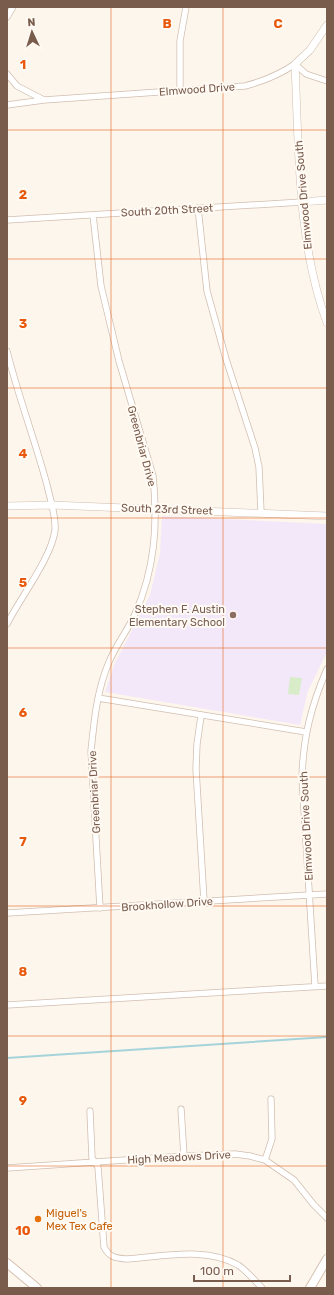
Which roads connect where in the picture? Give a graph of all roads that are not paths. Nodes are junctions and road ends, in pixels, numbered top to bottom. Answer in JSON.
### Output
{"nodes":[{"id":1,"x":13,"y":7,"type":"edge"},
{"id":2,"x":186,"y":7,"type":"edge"},
{"id":3,"x":7,"y":17,"type":"edge"},
{"id":4,"x":327,"y":25,"type":"edge"},
{"id":5,"x":295,"y":64,"type":"junction"},
{"id":6,"x":7,"y":74,"type":"edge"},
{"id":7,"x":327,"y":81,"type":"edge"},
{"id":8,"x":180,"y":90,"type":"junction"},
{"id":9,"x":44,"y":100,"type":"junction"},
{"id":10,"x":7,"y":104,"type":"edge"},
{"id":11,"x":327,"y":200,"type":"edge"},
{"id":12,"x":302,"y":202,"type":"junction"},
{"id":13,"x":198,"y":208,"type":"junction"},
{"id":14,"x":93,"y":214,"type":"junction"},
{"id":15,"x":7,"y":220,"type":"edge"},
{"id":16,"x":327,"y":323,"type":"edge"},
{"id":17,"x":7,"y":351,"type":"edge"},
{"id":18,"x":52,"y":505,"type":"junction"},
{"id":19,"x":7,"y":506,"type":"edge"},
{"id":20,"x":154,"y":509,"type":"junction"},
{"id":21,"x":261,"y":512,"type":"junction"},
{"id":22,"x":327,"y":516,"type":"edge"},
{"id":23,"x":7,"y":624,"type":"edge"},
{"id":24,"x":327,"y":669,"type":"edge"},
{"id":25,"x":98,"y":698,"type":"junction"},
{"id":26,"x":201,"y":716,"type":"junction"},
{"id":27,"x":306,"y":732,"type":"junction"},
{"id":28,"x":327,"y":894,"type":"edge"},
{"id":29,"x":309,"y":895,"type":"junction"},
{"id":30,"x":204,"y":902,"type":"junction"},
{"id":31,"x":100,"y":908,"type":"junction"},
{"id":32,"x":7,"y":913,"type":"edge"},
{"id":33,"x":315,"y":986,"type":"junction"},
{"id":34,"x":327,"y":986,"type":"edge"},
{"id":35,"x":7,"y":1005,"type":"edge"},
{"id":36,"x":271,"y":1099,"type":"dead end"},
{"id":37,"x":181,"y":1109,"type":"dead end"},
{"id":38,"x":90,"y":1111,"type":"dead end"},
{"id":39,"x":184,"y":1156,"type":"junction"},
{"id":40,"x":266,"y":1160,"type":"junction"},
{"id":41,"x":95,"y":1162,"type":"junction"},
{"id":42,"x":7,"y":1168,"type":"edge"},
{"id":43,"x":327,"y":1218,"type":"edge"},
{"id":44,"x":327,"y":1259,"type":"edge"},
{"id":45,"x":7,"y":1263,"type":"edge"},
{"id":46,"x":37,"y":1288,"type":"edge"},
{"id":47,"x":262,"y":1288,"type":"edge"},
{"id":48,"x":310,"y":1288,"type":"edge"}],
"edges":[{"from":1,"to":3,"type":"street"},
{"from":2,"to":8,"type":"street"},
{"from":4,"to":5,"type":"street","name":"Elmwood Drive"},
{"from":5,"to":7,"type":"street"},
{"from":5,"to":8,"type":"street","name":"Elmwood Drive"},
{"from":5,"to":12,"type":"street","name":"Elmwood Drive South"},
{"from":6,"to":9,"type":"street"},
{"from":8,"to":9,"type":"street","name":"Elmwood Drive"},
{"from":9,"to":10,"type":"street","name":"Elmwood Drive"},
{"from":11,"to":12,"type":"street","name":"South 20th Street"},
{"from":12,"to":13,"type":"street","name":"South 20th Street"},
{"from":12,"to":16,"type":"street","name":"Elmwood Drive South"},
{"from":13,"to":14,"type":"street","name":"South 20th Street"},
{"from":13,"to":21,"type":"street"},
{"from":14,"to":15,"type":"street","name":"South 20th Street"},
{"from":14,"to":20,"type":"street","name":"Greenbriar Drive"},
{"from":17,"to":18,"type":"street"},
{"from":18,"to":19,"type":"street","name":"South 23rd Street"},
{"from":18,"to":20,"type":"street","name":"South 23rd Street"},
{"from":18,"to":23,"type":"street"},
{"from":20,"to":21,"type":"street","name":"South 23rd Street"},
{"from":20,"to":25,"type":"street","name":"Greenbriar Drive"},
{"from":21,"to":22,"type":"street","name":"South 23rd Street"},
{"from":24,"to":27,"type":"street","name":"Elmwood Drive South"},
{"from":25,"to":26,"type":"street"},
{"from":25,"to":31,"type":"street","name":"Greenbriar Drive"},
{"from":26,"to":27,"type":"street"},
{"from":26,"to":30,"type":"street"},
{"from":27,"to":29,"type":"street","name":"Elmwood Drive South"},
{"from":28,"to":29,"type":"street","name":"Brookhollow Drive"},
{"from":29,"to":30,"type":"street","name":"Brookhollow Drive"},
{"from":29,"to":33,"type":"street","name":"Elmwood Drive South"},
{"from":30,"to":31,"type":"street","name":"Brookhollow Drive"},
{"from":31,"to":32,"type":"street","name":"Brookhollow Drive"},
{"from":33,"to":34,"type":"street"},
{"from":33,"to":35,"type":"street"},
{"from":36,"to":40,"type":"street"},
{"from":37,"to":39,"type":"street"},
{"from":38,"to":41,"type":"street"},
{"from":39,"to":40,"type":"street","name":"High Meadows Drive"},
{"from":39,"to":41,"type":"street","name":"High Meadows Drive"},
{"from":40,"to":43,"type":"street","name":"High Meadows Drive"},
{"from":41,"to":42,"type":"street","name":"High Meadows Drive"},
{"from":41,"to":47,"type":"street"},
{"from":44,"to":48,"type":"main road"},
{"from":45,"to":46,"type":"main road"}]}
